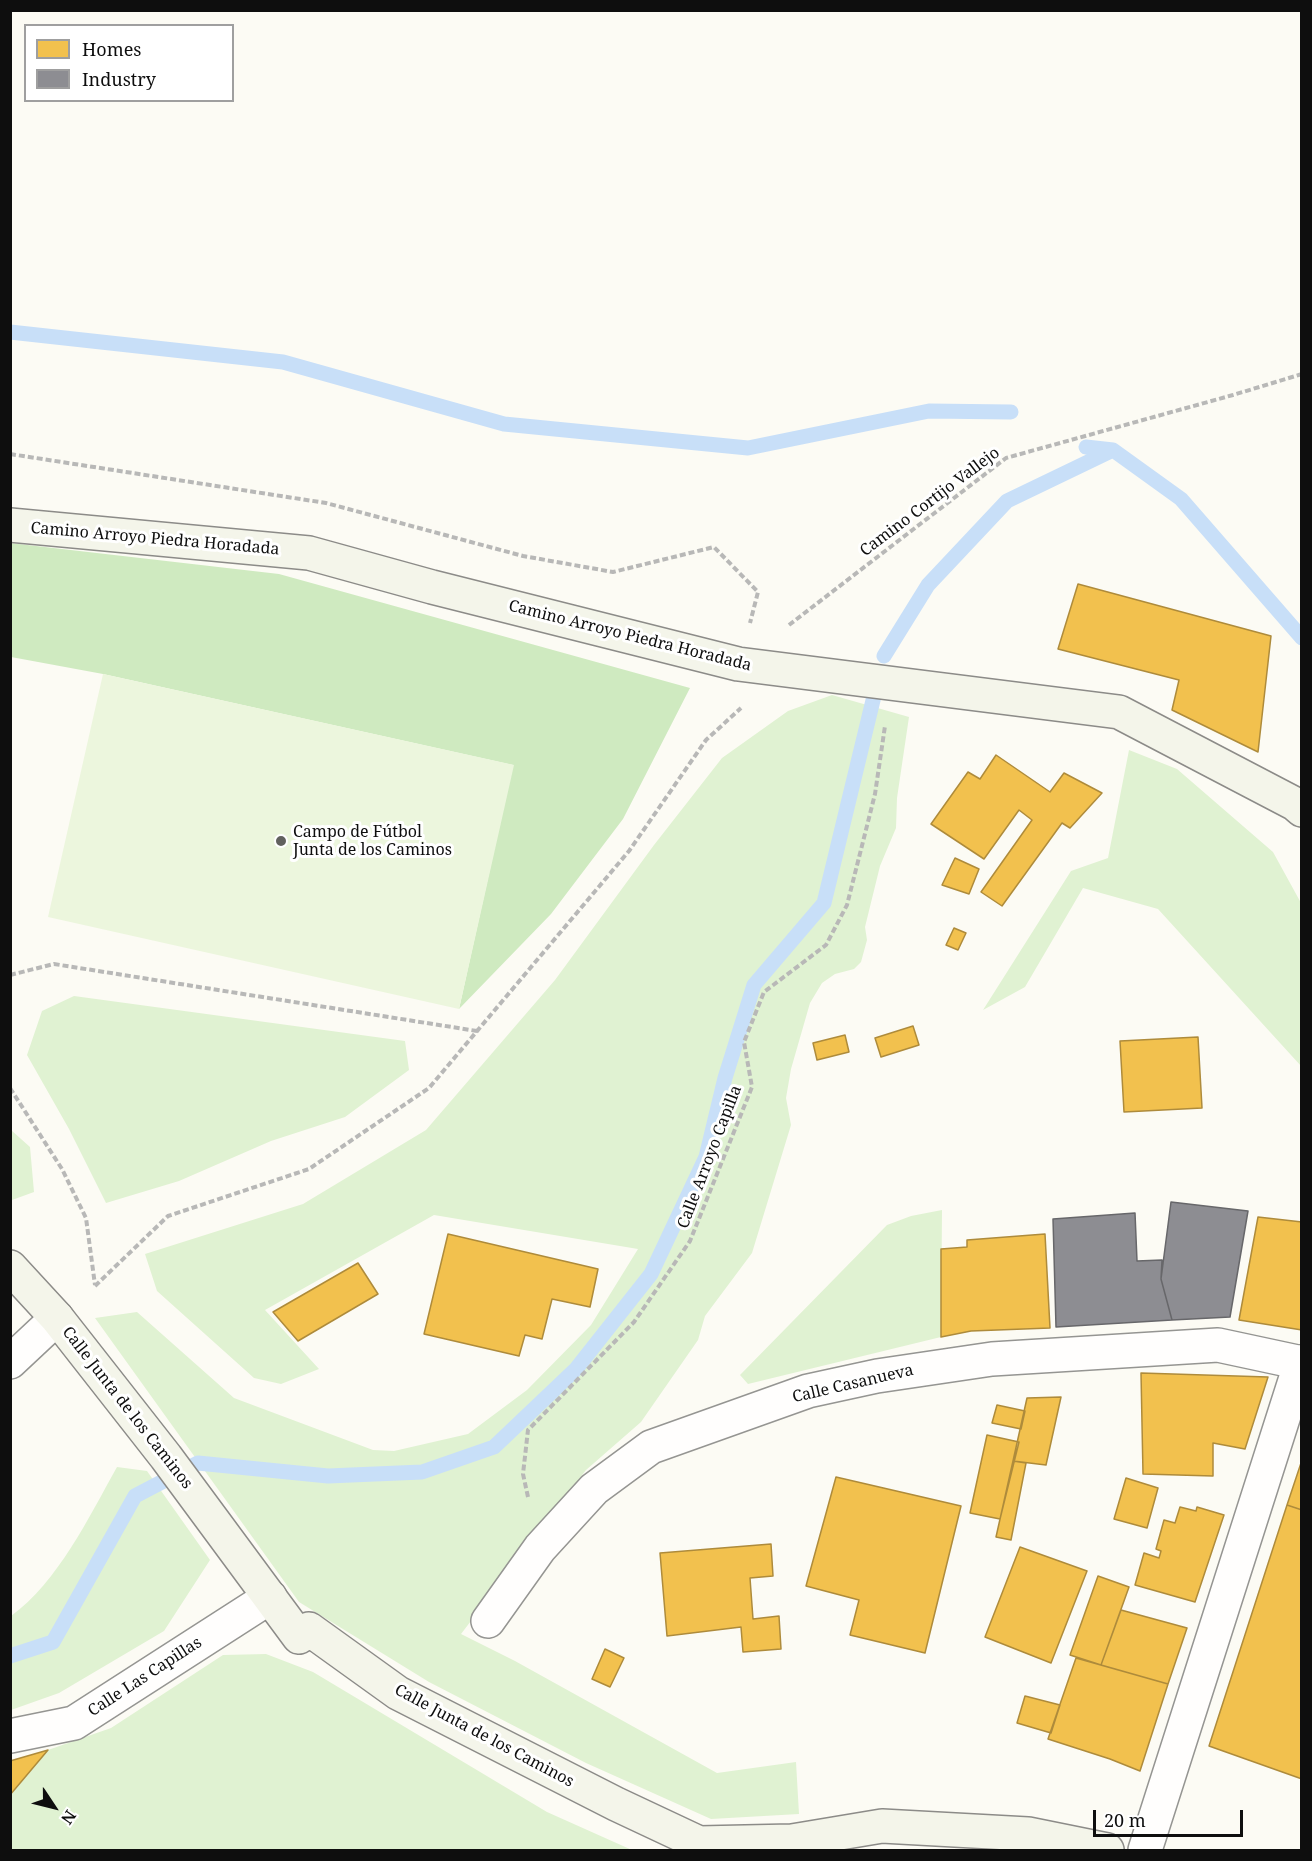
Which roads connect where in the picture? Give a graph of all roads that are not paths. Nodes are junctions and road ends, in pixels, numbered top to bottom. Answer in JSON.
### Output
{"nodes":[{"id":1,"x":10,"y":525,"type":"edge"},
{"id":2,"x":1298,"y":807,"type":"edge"},
{"id":3,"x":10,"y":1267,"type":"edge"},
{"id":4,"x":57,"y":1318,"type":"junction"},
{"id":5,"x":10,"y":1362,"type":"edge"},
{"id":6,"x":1301,"y":1363,"type":"edge"},
{"id":7,"x":267,"y":1607,"type":"junction"},
{"id":8,"x":488,"y":1621,"type":"dead end"},
{"id":9,"x":10,"y":1736,"type":"edge"},
{"id":10,"x":1107,"y":1851,"type":"edge"},
{"id":11,"x":1145,"y":1851,"type":"edge"}],
"edges":[{"from":1,"to":2,"type":"main road","name":"Camino Arroyo Piedra Horadada"},
{"from":3,"to":4,"type":"main road","name":"Calle Junta de los Caminos"},
{"from":4,"to":5,"type":"street"},
{"from":4,"to":7,"type":"main road","name":"Calle Junta de los Caminos"},
{"from":6,"to":8,"type":"street","name":"Calle Casanueva"},
{"from":6,"to":11,"type":"street","name":"Calle Casanueva"},
{"from":7,"to":9,"type":"street","name":"Calle Las Capillas"},
{"from":7,"to":10,"type":"main road","name":"Calle Junta de los Caminos"}]}
